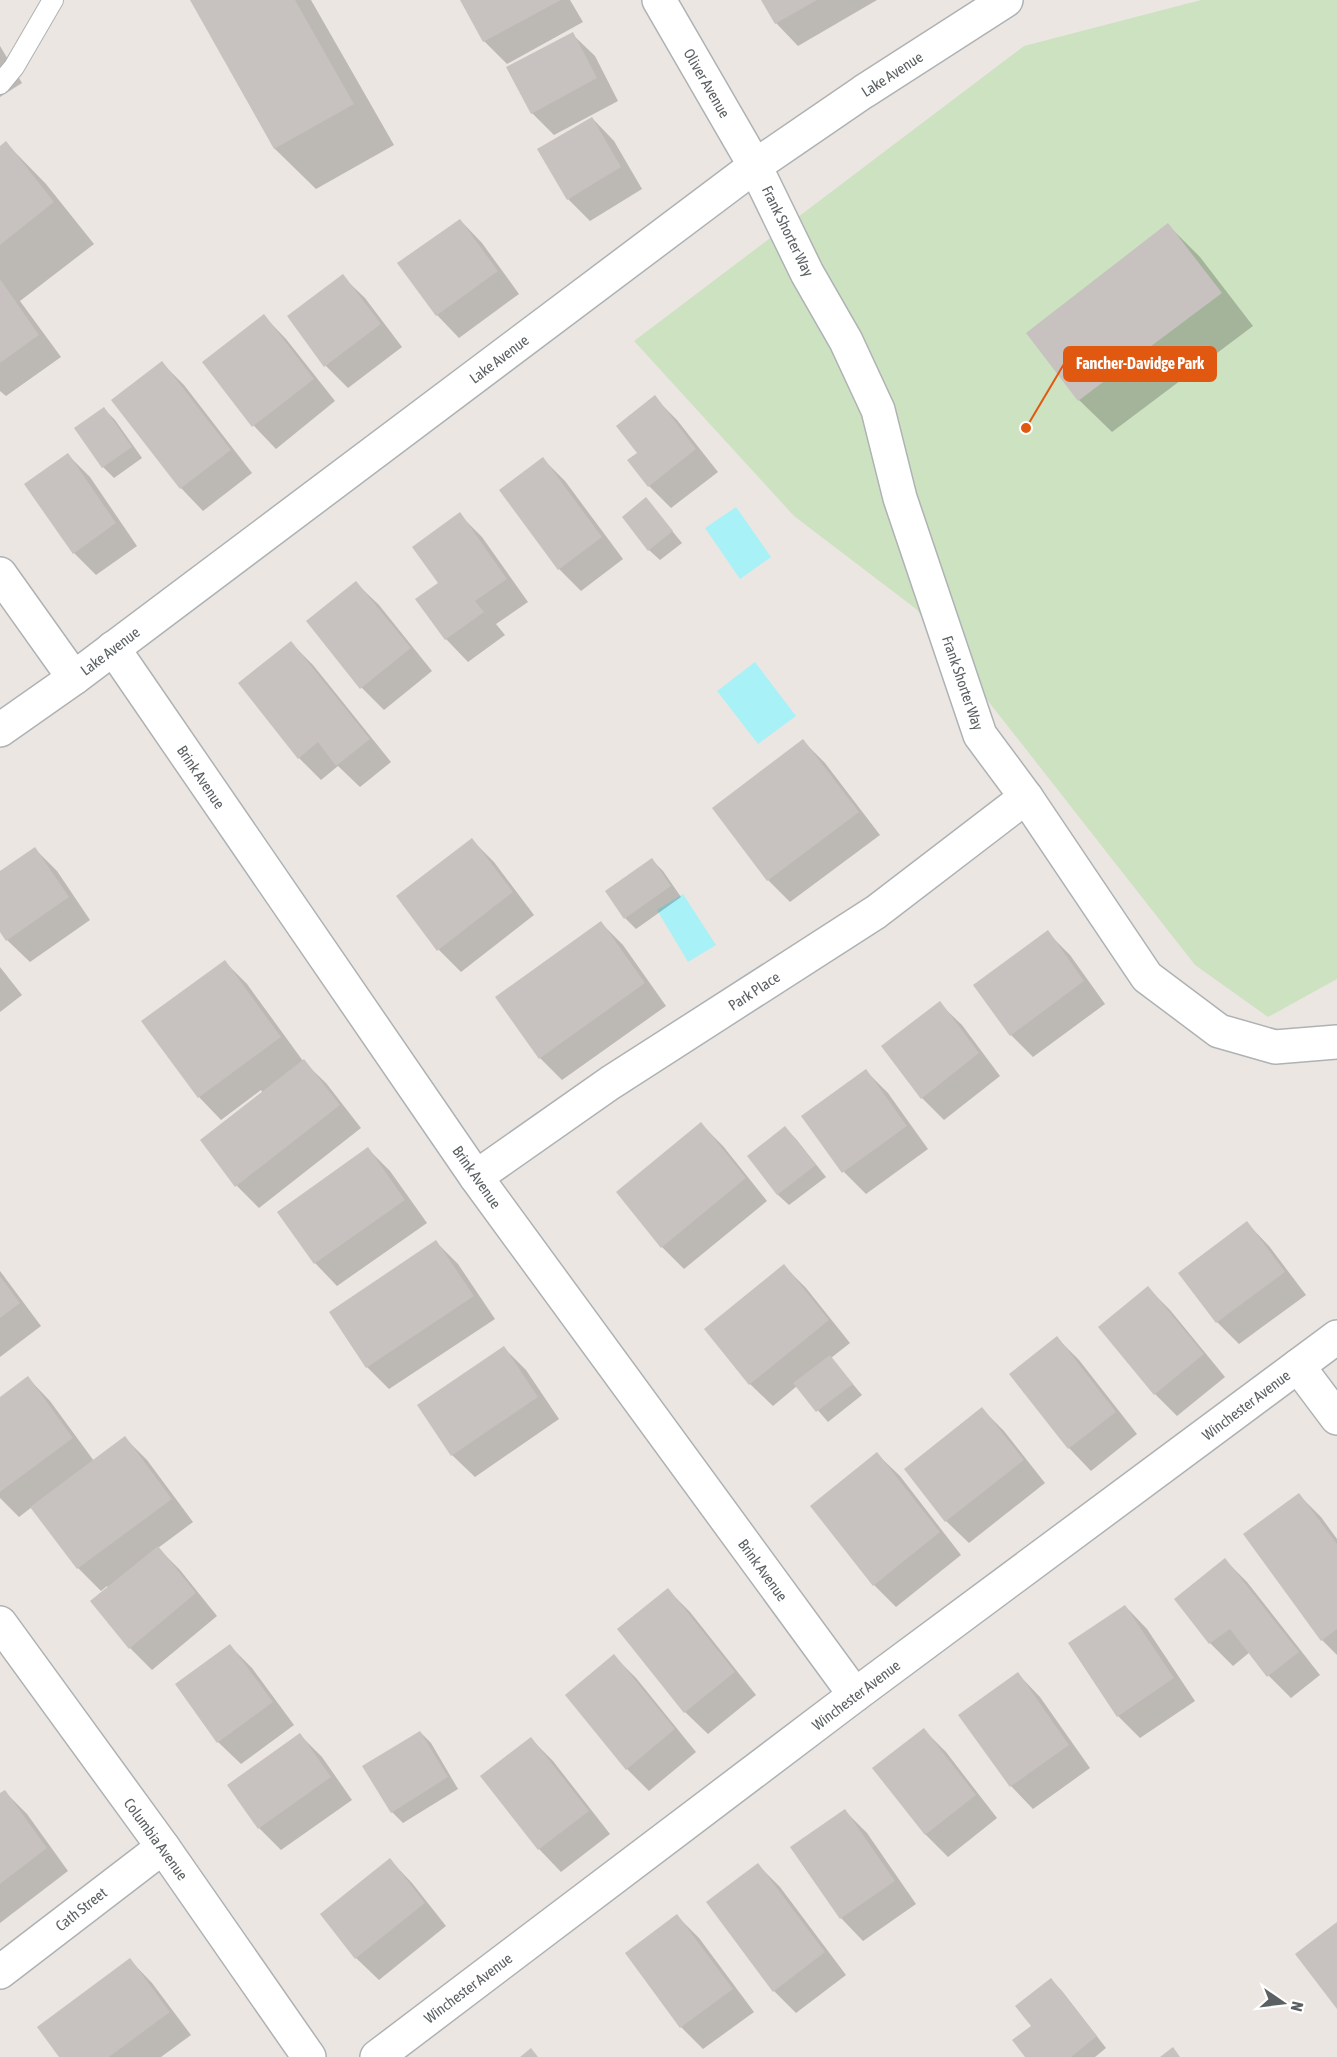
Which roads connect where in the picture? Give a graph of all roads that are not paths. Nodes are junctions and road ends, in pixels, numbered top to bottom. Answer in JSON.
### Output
{"nodes":[{"id":1,"x":53,"y":0,"type":"edge"},
{"id":2,"x":659,"y":0,"type":"edge"},
{"id":3,"x":1006,"y":0,"type":"edge"},
{"id":4,"x":0,"y":84,"type":"edge"},
{"id":5,"x":755,"y":166,"type":"junction"},
{"id":6,"x":0,"y":574,"type":"edge"},
{"id":7,"x":113,"y":648,"type":"junction"},
{"id":8,"x":74,"y":678,"type":"junction"},
{"id":9,"x":0,"y":730,"type":"edge"},
{"id":10,"x":1026,"y":797,"type":"junction"},
{"id":11,"x":1337,"y":1042,"type":"edge"},
{"id":12,"x":476,"y":1177,"type":"junction"},
{"id":13,"x":1337,"y":1337,"type":"edge"},
{"id":14,"x":1298,"y":1366,"type":"junction"},
{"id":15,"x":1337,"y":1418,"type":"edge"},
{"id":16,"x":0,"y":1623,"type":"edge"},
{"id":17,"x":855,"y":1695,"type":"junction"},
{"id":18,"x":163,"y":1847,"type":"junction"},
{"id":19,"x":0,"y":1972,"type":"edge"},
{"id":20,"x":309,"y":2057,"type":"edge"},
{"id":21,"x":377,"y":2057,"type":"edge"}],
"edges":[{"from":1,"to":4,"type":"lane"},
{"from":2,"to":5,"type":"street","name":"Oliver Avenue"},
{"from":3,"to":5,"type":"street","name":"Lake Avenue"},
{"from":5,"to":7,"type":"street","name":"Lake Avenue"},
{"from":5,"to":10,"type":"street","name":"Frank Shorter Way"},
{"from":6,"to":8,"type":"street"},
{"from":7,"to":8,"type":"street","name":"Lake Avenue"},
{"from":7,"to":12,"type":"street","name":"Brink Avenue"},
{"from":8,"to":9,"type":"street","name":"Lake Avenue"},
{"from":10,"to":11,"type":"street","name":"Frank Shorter Way"},
{"from":10,"to":12,"type":"street","name":"Park Place"},
{"from":12,"to":17,"type":"street","name":"Brink Avenue"},
{"from":13,"to":14,"type":"street","name":"Winchester Avenue"},
{"from":14,"to":15,"type":"street"},
{"from":14,"to":17,"type":"street","name":"Winchester Avenue"},
{"from":16,"to":18,"type":"street","name":"Columbia Avenue"},
{"from":17,"to":21,"type":"street","name":"Winchester Avenue"},
{"from":18,"to":19,"type":"street","name":"Cath Street"},
{"from":18,"to":20,"type":"street","name":"Columbia Avenue"}]}
